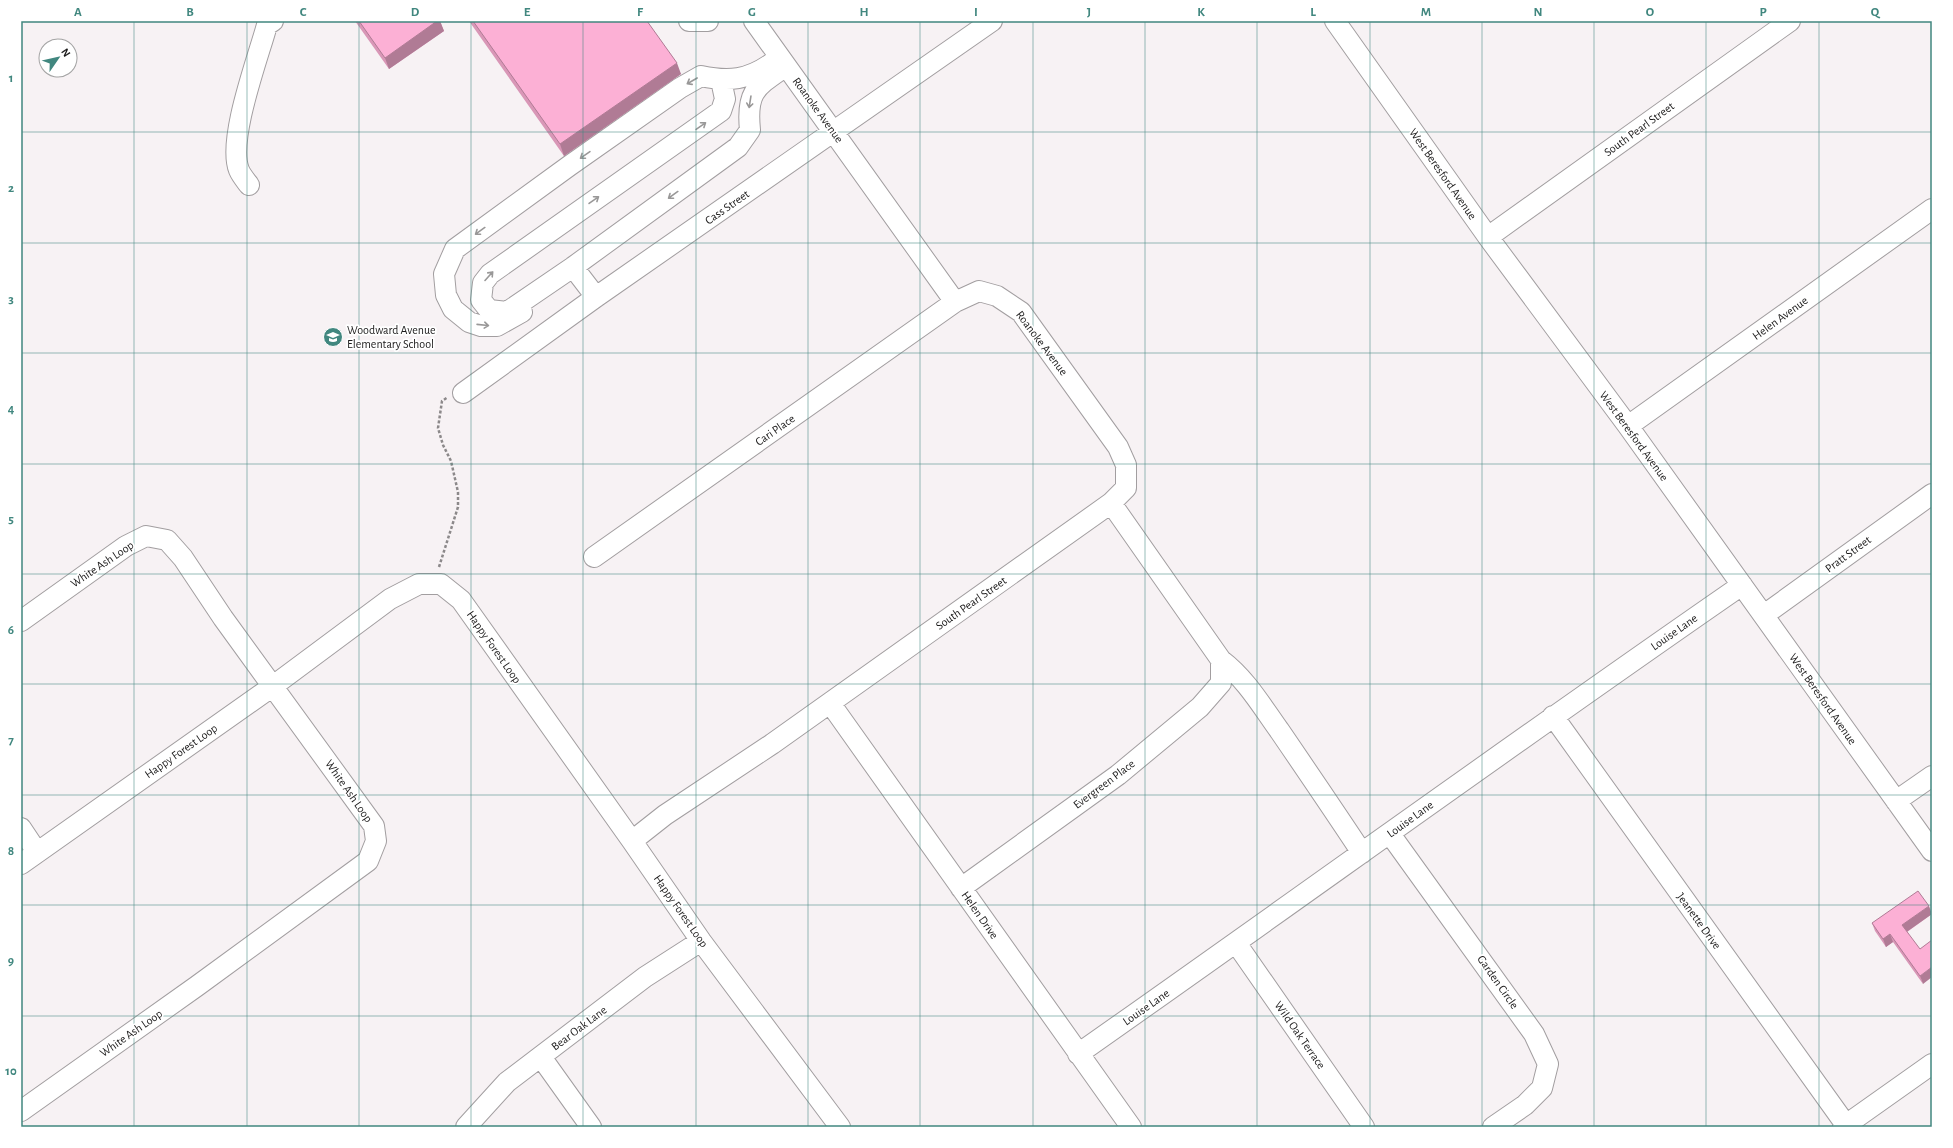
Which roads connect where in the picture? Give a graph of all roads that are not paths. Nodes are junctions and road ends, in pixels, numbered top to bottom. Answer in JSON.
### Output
{"nodes":[{"id":1,"x":273,"y":21,"type":"edge"},
{"id":2,"x":689,"y":21,"type":"edge"},
{"id":3,"x":708,"y":21,"type":"edge"},
{"id":4,"x":754,"y":21,"type":"edge"},
{"id":5,"x":992,"y":21,"type":"edge"},
{"id":6,"x":1335,"y":21,"type":"edge"},
{"id":7,"x":1790,"y":21,"type":"edge"},
{"id":8,"x":783,"y":62,"type":"junction"},
{"id":9,"x":721,"y":80,"type":"junction"},
{"id":10,"x":834,"y":133,"type":"junction"},
{"id":11,"x":249,"y":185,"type":"dead end"},
{"id":12,"x":1932,"y":209,"type":"edge"},
{"id":13,"x":1488,"y":237,"type":"junction"},
{"id":14,"x":576,"y":271,"type":"junction"},
{"id":15,"x":596,"y":297,"type":"junction"},
{"id":16,"x":955,"y":302,"type":"junction"},
{"id":17,"x":463,"y":393,"type":"road end"},
{"id":18,"x":1628,"y":426,"type":"junction"},
{"id":19,"x":1932,"y":494,"type":"edge"},
{"id":20,"x":1111,"y":503,"type":"junction"},
{"id":21,"x":594,"y":557,"type":"dead end"},
{"id":22,"x":1742,"y":585,"type":"junction"},
{"id":23,"x":1764,"y":615,"type":"junction"},
{"id":24,"x":21,"y":621,"type":"edge"},
{"id":25,"x":1221,"y":660,"type":"junction"},
{"id":26,"x":273,"y":686,"type":"junction"},
{"id":27,"x":830,"y":703,"type":"junction"},
{"id":28,"x":1552,"y":716,"type":"junction"},
{"id":29,"x":1932,"y":776,"type":"edge"},
{"id":30,"x":1896,"y":801,"type":"junction"},
{"id":31,"x":21,"y":828,"type":"edge"},
{"id":32,"x":1390,"y":834,"type":"junction"},
{"id":33,"x":632,"y":841,"type":"junction"},
{"id":34,"x":1932,"y":851,"type":"edge"},
{"id":35,"x":37,"y":852,"type":"junction"},
{"id":36,"x":1362,"y":853,"type":"junction"},
{"id":37,"x":21,"y":864,"type":"edge"},
{"id":38,"x":961,"y":888,"type":"junction"},
{"id":39,"x":701,"y":941,"type":"junction"},
{"id":40,"x":1236,"y":943,"type":"junction"},
{"id":41,"x":1078,"y":1054,"type":"junction"},
{"id":42,"x":541,"y":1057,"type":"junction"},
{"id":43,"x":1932,"y":1064,"type":"edge"},
{"id":44,"x":21,"y":1111,"type":"edge"},
{"id":45,"x":1844,"y":1126,"type":"edge"},
{"id":46,"x":466,"y":1127,"type":"edge"},
{"id":47,"x":591,"y":1127,"type":"edge"},
{"id":48,"x":840,"y":1127,"type":"edge"},
{"id":49,"x":1131,"y":1127,"type":"edge"},
{"id":50,"x":1364,"y":1127,"type":"edge"},
{"id":51,"x":1493,"y":1127,"type":"edge"}],
"edges":[{"from":1,"to":11,"type":"street"},
{"from":2,"to":3,"type":"street"},
{"from":4,"to":8,"type":"street","name":"Roanoke Avenue"},
{"from":5,"to":10,"type":"street","name":"Cass Street"},
{"from":6,"to":13,"type":"street","name":"West Beresford Avenue"},
{"from":7,"to":13,"type":"street","name":"South Pearl Street"},
{"from":8,"to":9,"type":"street"},
{"from":8,"to":10,"type":"street","name":"Roanoke Avenue"},
{"from":8,"to":14,"type":"street","one_way":true},
{"from":14,"to":9,"type":"street","one_way":true},
{"from":9,"to":14,"type":"street","one_way":true},
{"from":10,"to":15,"type":"street","name":"Cass Street"},
{"from":10,"to":16,"type":"street","name":"Roanoke Avenue"},
{"from":12,"to":18,"type":"street","name":"Helen Avenue"},
{"from":13,"to":18,"type":"street","name":"West Beresford Avenue"},
{"from":14,"to":15,"type":"street"},
{"from":15,"to":17,"type":"street","name":"Cass Street"},
{"from":16,"to":20,"type":"street","name":"Roanoke Avenue"},
{"from":16,"to":21,"type":"street","name":"Cari Place"},
{"from":18,"to":22,"type":"street","name":"West Beresford Avenue"},
{"from":19,"to":23,"type":"street","name":"Pratt Street"},
{"from":20,"to":25,"type":"street"},
{"from":20,"to":27,"type":"street","name":"South Pearl Street"},
{"from":22,"to":23,"type":"street","name":"West Beresford Avenue"},
{"from":22,"to":28,"type":"street","name":"Louise Lane"},
{"from":23,"to":30,"type":"street","name":"West Beresford Avenue"},
{"from":24,"to":26,"type":"street","name":"White Ash Loop"},
{"from":25,"to":36,"type":"street"},
{"from":25,"to":38,"type":"street","name":"Evergreen Place"},
{"from":26,"to":33,"type":"street","name":"Happy Forest Loop"},
{"from":26,"to":35,"type":"street","name":"Happy Forest Loop"},
{"from":26,"to":44,"type":"street","name":"White Ash Loop"},
{"from":27,"to":33,"type":"street","name":"South Pearl Street"},
{"from":27,"to":38,"type":"street","name":"Helen Drive"},
{"from":28,"to":32,"type":"street","name":"Louise Lane"},
{"from":28,"to":45,"type":"street","name":"Jeanette Drive"},
{"from":29,"to":30,"type":"street"},
{"from":30,"to":34,"type":"street","name":"West Beresford Avenue"},
{"from":31,"to":35,"type":"street"},
{"from":32,"to":36,"type":"street","name":"Louise Lane"},
{"from":32,"to":51,"type":"street","name":"Garden Circle"},
{"from":33,"to":39,"type":"street","name":"Happy Forest Loop"},
{"from":35,"to":37,"type":"street","name":"Happy Forest Loop"},
{"from":36,"to":40,"type":"street","name":"Louise Lane"},
{"from":38,"to":41,"type":"street","name":"Helen Drive"},
{"from":39,"to":42,"type":"street","name":"Bear Oak Lane"},
{"from":39,"to":48,"type":"street","name":"Happy Forest Loop"},
{"from":40,"to":41,"type":"street","name":"Louise Lane"},
{"from":40,"to":50,"type":"street","name":"Wild Oak Terrace"},
{"from":41,"to":49,"type":"street","name":"Helen Drive"},
{"from":42,"to":46,"type":"street","name":"Bear Oak Lane"},
{"from":42,"to":47,"type":"street"},
{"from":43,"to":45,"type":"street"}]}
